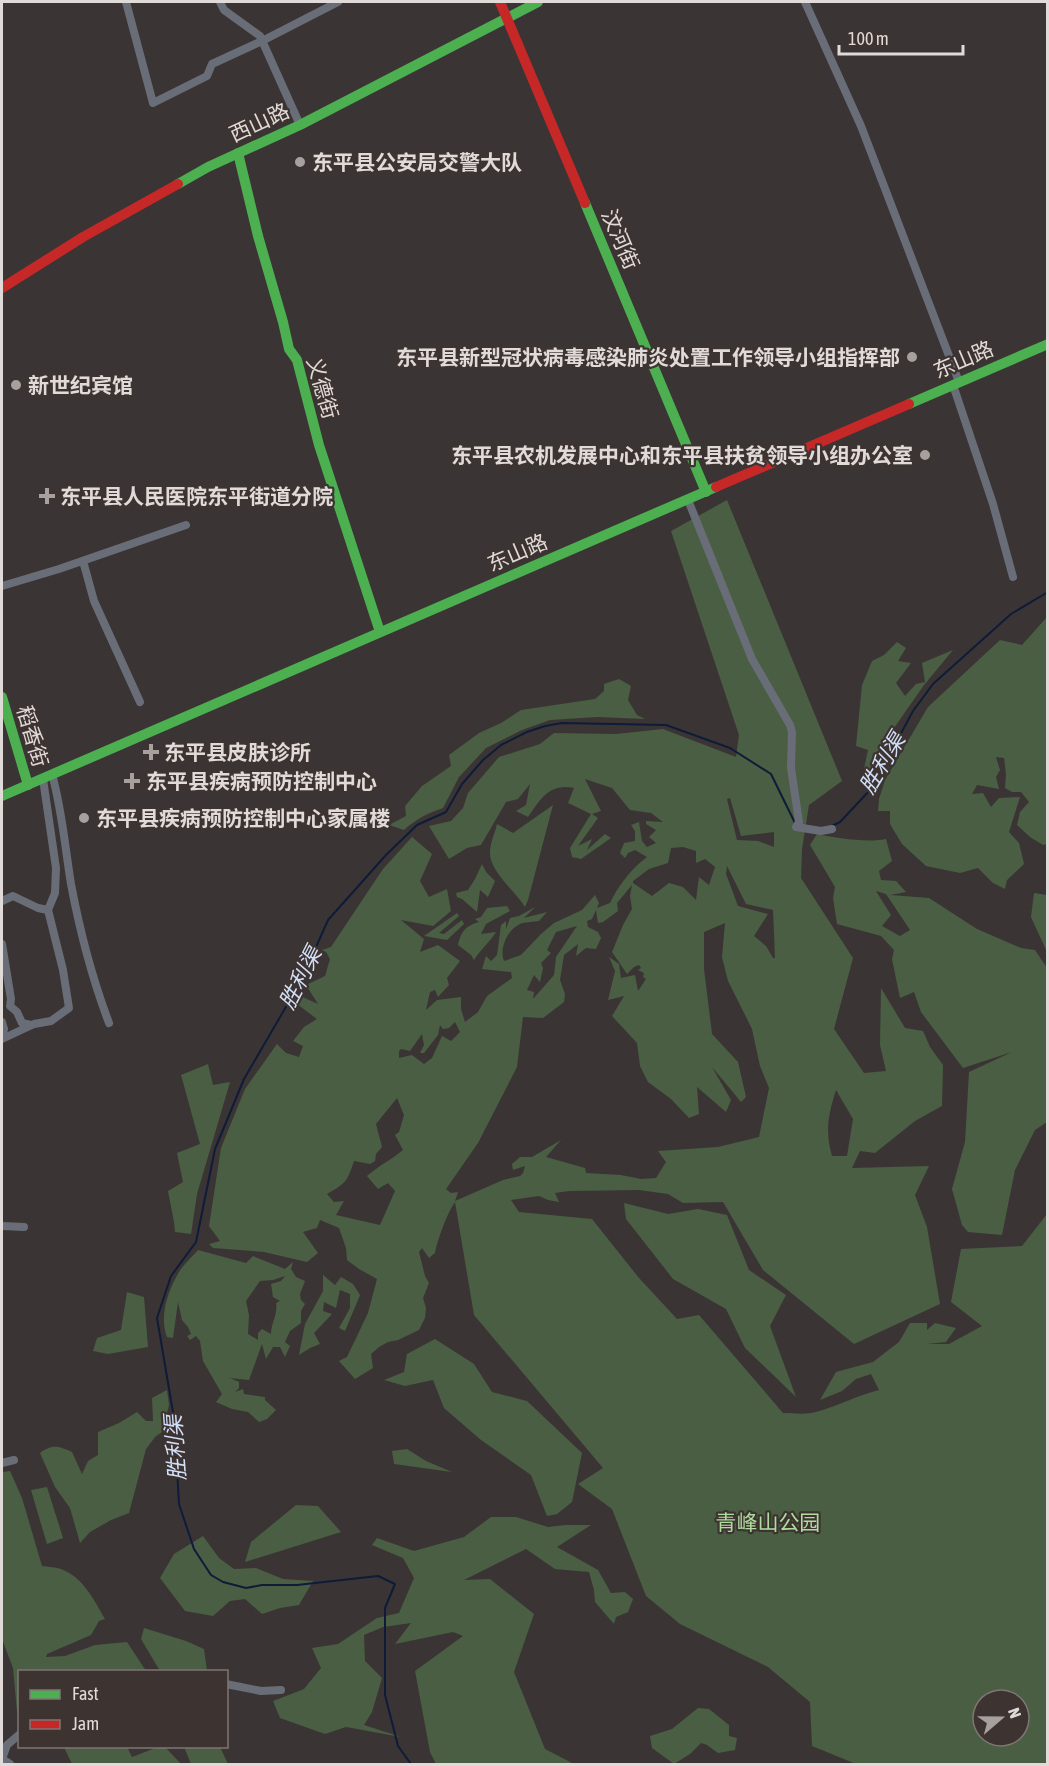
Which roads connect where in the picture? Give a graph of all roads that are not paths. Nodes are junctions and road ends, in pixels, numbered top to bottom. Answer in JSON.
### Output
{"nodes":[{"id":1,"x":126,"y":2,"type":"edge"},
{"id":2,"x":220,"y":2,"type":"edge"},
{"id":3,"x":338,"y":2,"type":"edge"},
{"id":4,"x":500,"y":2,"type":"edge"},
{"id":5,"x":538,"y":2,"type":"edge"},
{"id":6,"x":805,"y":2,"type":"edge"},
{"id":7,"x":506,"y":17,"type":"junction"},
{"id":8,"x":262,"y":41,"type":"junction"},
{"id":9,"x":300,"y":125,"type":"junction"},
{"id":10,"x":238,"y":153,"type":"junction"},
{"id":11,"x":2,"y":288,"type":"edge"},
{"id":12,"x":1047,"y":344,"type":"edge"},
{"id":13,"x":956,"y":383,"type":"junction"},
{"id":14,"x":706,"y":492,"type":"junction"},
{"id":15,"x":688,"y":500,"type":"junction"},
{"id":16,"x":186,"y":525,"type":"dead end"},
{"id":17,"x":83,"y":561,"type":"junction"},
{"id":18,"x":1013,"y":577,"type":"dead end"},
{"id":19,"x":2,"y":586,"type":"edge"},
{"id":20,"x":380,"y":632,"type":"junction"},
{"id":21,"x":2,"y":697,"type":"edge"},
{"id":22,"x":140,"y":702,"type":"dead end"},
{"id":23,"x":47,"y":776,"type":"junction"},
{"id":24,"x":28,"y":785,"type":"junction"},
{"id":25,"x":2,"y":796,"type":"edge"},
{"id":26,"x":832,"y":830,"type":"dead end"},
{"id":27,"x":2,"y":901,"type":"edge"},
{"id":28,"x":48,"y":910,"type":"junction"},
{"id":29,"x":2,"y":944,"type":"edge"},
{"id":30,"x":2,"y":1022,"type":"edge"},
{"id":31,"x":109,"y":1023,"type":"dead end"},
{"id":32,"x":31,"y":1025,"type":"junction"},
{"id":33,"x":2,"y":1038,"type":"edge"},
{"id":34,"x":2,"y":1226,"type":"edge"},
{"id":35,"x":24,"y":1227,"type":"dead end"},
{"id":36,"x":14,"y":1460,"type":"dead end"},
{"id":37,"x":2,"y":1463,"type":"edge"},
{"id":38,"x":228,"y":1684,"type":"edge"},
{"id":39,"x":281,"y":1690,"type":"dead end"},
{"id":40,"x":18,"y":1736,"type":"edge"},
{"id":41,"x":2,"y":1759,"type":"edge"},
{"id":42,"x":10,"y":1764,"type":"edge"}],
"edges":[{"from":1,"to":8,"type":"street"},
{"from":2,"to":8,"type":"street"},
{"from":3,"to":8,"type":"street"},
{"from":4,"to":7,"type":"street","name":"汶河街"},
{"from":5,"to":7,"type":"street","name":"西山路"},
{"from":6,"to":13,"type":"street"},
{"from":7,"to":9,"type":"street","name":"西山路"},
{"from":7,"to":14,"type":"street","name":"汶河街"},
{"from":8,"to":9,"type":"street"},
{"from":9,"to":10,"type":"street","name":"西山路"},
{"from":10,"to":11,"type":"street","name":"西山路"},
{"from":10,"to":20,"type":"street","name":"义德街"},
{"from":12,"to":13,"type":"street","name":"东山路"},
{"from":13,"to":14,"type":"street","name":"东山路"},
{"from":13,"to":18,"type":"street"},
{"from":14,"to":15,"type":"street","name":"东山路"},
{"from":15,"to":20,"type":"street","name":"东山路"},
{"from":15,"to":26,"type":"street"},
{"from":16,"to":17,"type":"street"},
{"from":17,"to":19,"type":"street"},
{"from":17,"to":22,"type":"street"},
{"from":20,"to":23,"type":"street","name":"东山路"},
{"from":21,"to":24,"type":"street","name":"稻香街"},
{"from":23,"to":24,"type":"street","name":"东山路"},
{"from":23,"to":28,"type":"street"},
{"from":23,"to":31,"type":"street"},
{"from":24,"to":25,"type":"street","name":"东山路"},
{"from":27,"to":28,"type":"street"},
{"from":28,"to":32,"type":"street"},
{"from":29,"to":32,"type":"street"},
{"from":30,"to":33,"type":"street"},
{"from":32,"to":33,"type":"street"},
{"from":34,"to":35,"type":"street"},
{"from":36,"to":37,"type":"street"},
{"from":38,"to":39,"type":"street"},
{"from":40,"to":41,"type":"street"},
{"from":41,"to":42,"type":"street"}]}
